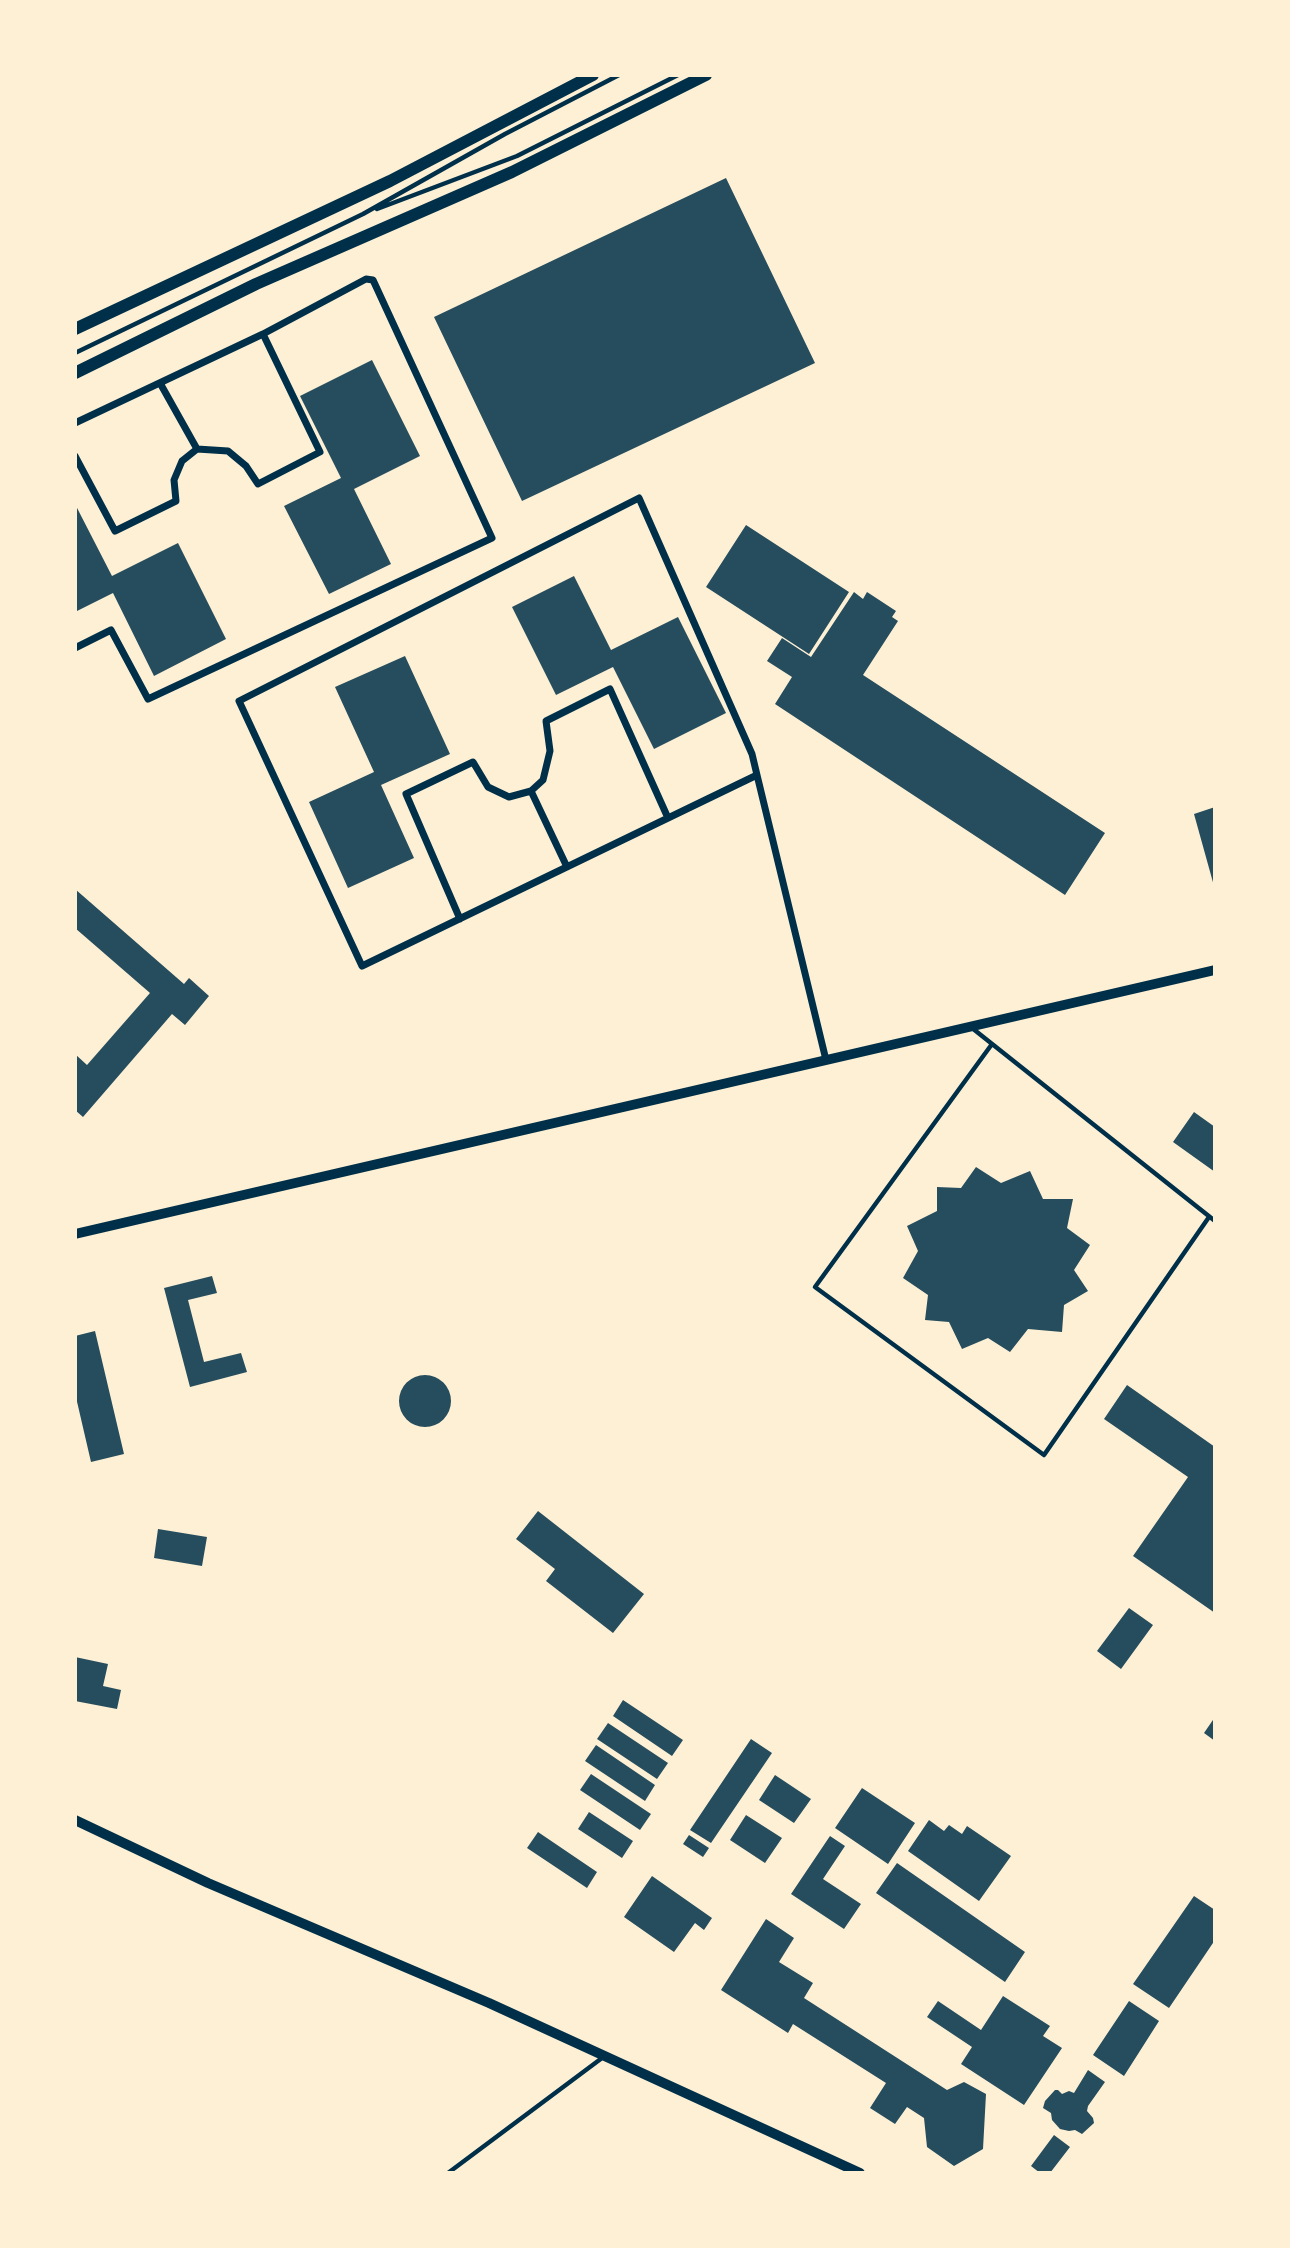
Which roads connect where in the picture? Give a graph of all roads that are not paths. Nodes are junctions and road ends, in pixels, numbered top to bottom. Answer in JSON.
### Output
{"nodes":[{"id":1,"x":593,"y":75,"type":"edge"},
{"id":2,"x":619,"y":75,"type":"edge"},
{"id":3,"x":678,"y":75,"type":"edge"},
{"id":4,"x":706,"y":75,"type":"edge"},
{"id":5,"x":363,"y":215,"type":"junction"},
{"id":6,"x":75,"y":329,"type":"edge"},
{"id":7,"x":263,"y":334,"type":"junction"},
{"id":8,"x":75,"y":353,"type":"edge"},
{"id":9,"x":75,"y":373,"type":"edge"},
{"id":10,"x":160,"y":383,"type":"junction"},
{"id":11,"x":75,"y":423,"type":"edge"},
{"id":12,"x":197,"y":449,"type":"junction"},
{"id":13,"x":75,"y":456,"type":"edge"},
{"id":14,"x":75,"y":648,"type":"edge"},
{"id":15,"x":757,"y":775,"type":"junction"},
{"id":16,"x":531,"y":792,"type":"junction"},
{"id":17,"x":668,"y":818,"type":"junction"},
{"id":18,"x":567,"y":867,"type":"junction"},
{"id":19,"x":460,"y":919,"type":"junction"},
{"id":20,"x":1215,"y":970,"type":"edge"},
{"id":21,"x":970,"y":1026,"type":"junction"},
{"id":22,"x":992,"y":1044,"type":"junction"},
{"id":23,"x":826,"y":1059,"type":"junction"},
{"id":24,"x":1209,"y":1217,"type":"junction"},
{"id":25,"x":1215,"y":1221,"type":"edge"},
{"id":26,"x":75,"y":1234,"type":"edge"},
{"id":27,"x":75,"y":1819,"type":"edge"},
{"id":28,"x":606,"y":2055,"type":"junction"},
{"id":29,"x":448,"y":2173,"type":"edge"},
{"id":30,"x":860,"y":2173,"type":"edge"}],
"edges":[{"from":1,"to":6,"type":"main road"},
{"from":2,"to":5,"type":"lane"},
{"from":3,"to":5,"type":"lane"},
{"from":4,"to":9,"type":"main road"},
{"from":5,"to":8,"type":"lane"},
{"from":7,"to":10,"type":"street"},
{"from":7,"to":12,"type":"street"},
{"from":7,"to":14,"type":"street"},
{"from":10,"to":11,"type":"street"},
{"from":10,"to":12,"type":"street"},
{"from":12,"to":13,"type":"street"},
{"from":15,"to":17,"type":"street"},
{"from":15,"to":19,"type":"street"},
{"from":15,"to":23,"type":"street"},
{"from":16,"to":17,"type":"street"},
{"from":16,"to":18,"type":"street"},
{"from":16,"to":19,"type":"street"},
{"from":17,"to":18,"type":"street"},
{"from":18,"to":19,"type":"street"},
{"from":20,"to":21,"type":"street"},
{"from":21,"to":22,"type":"lane"},
{"from":21,"to":23,"type":"street"},
{"from":22,"to":24,"type":"lane"},
{"from":22,"to":24,"type":"lane"},
{"from":23,"to":26,"type":"street"},
{"from":24,"to":25,"type":"lane"},
{"from":27,"to":28,"type":"street"},
{"from":28,"to":29,"type":"lane"},
{"from":28,"to":30,"type":"street"}]}
